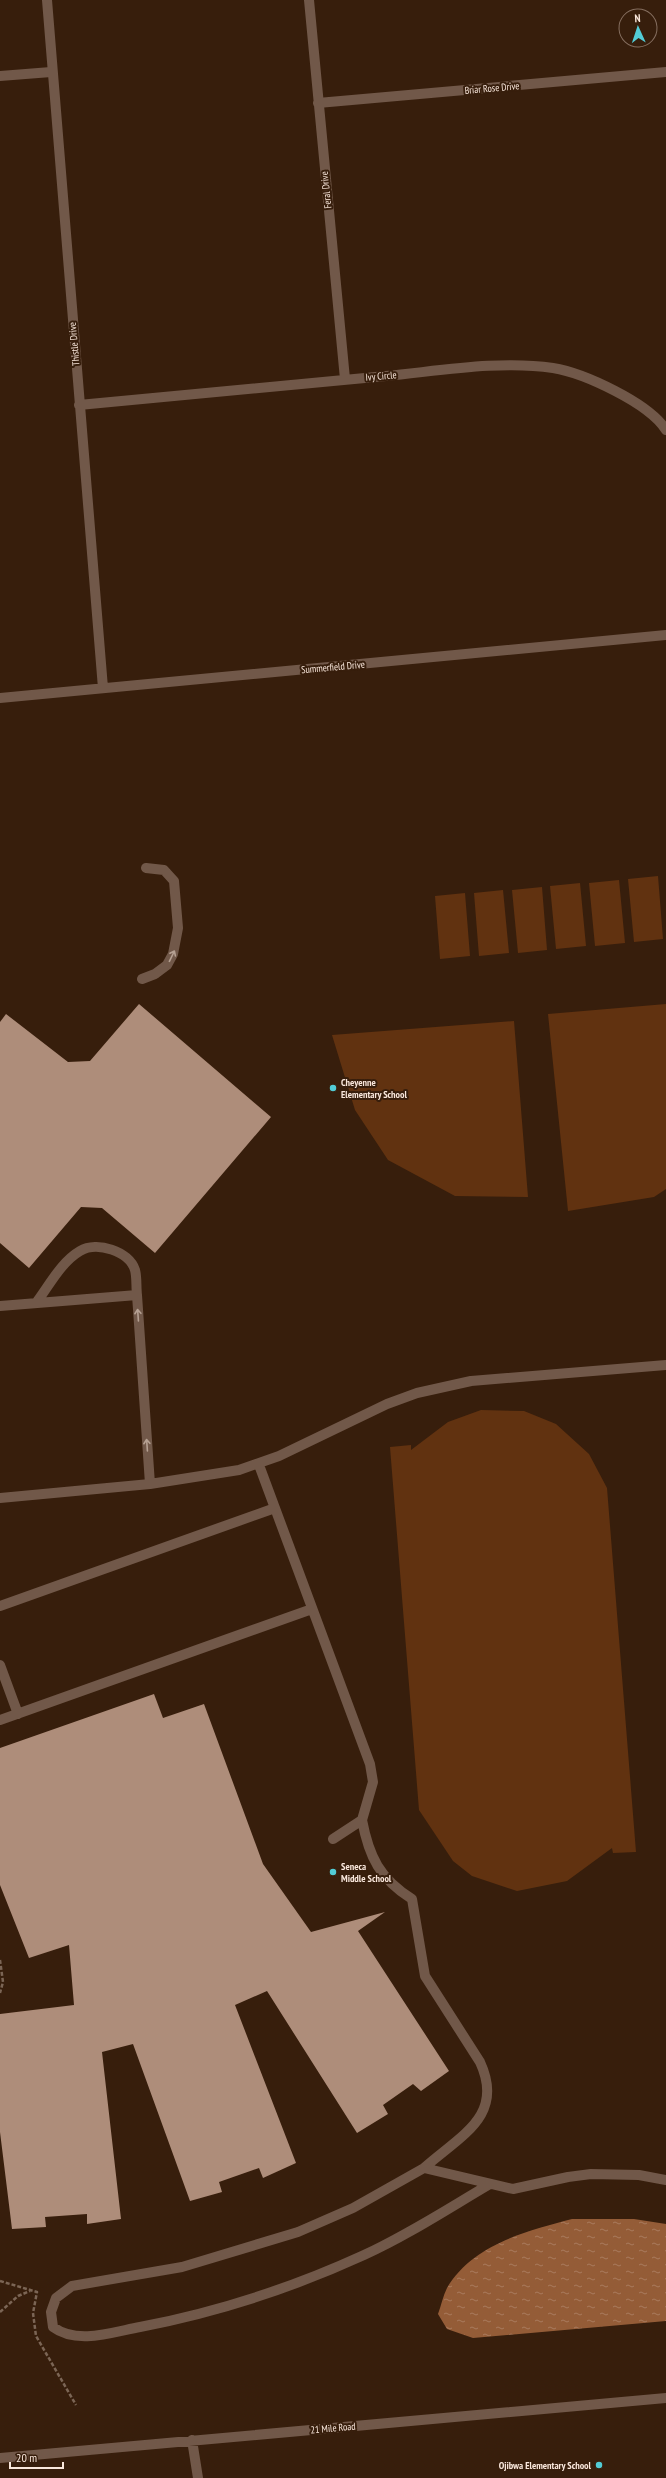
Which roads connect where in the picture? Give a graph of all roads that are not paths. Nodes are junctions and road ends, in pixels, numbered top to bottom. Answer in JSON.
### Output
{"nodes":[{"id":1,"x":46,"y":0,"type":"edge"},
{"id":2,"x":309,"y":0,"type":"edge"},
{"id":3,"x":51,"y":72,"type":"junction"},
{"id":4,"x":666,"y":72,"type":"edge"},
{"id":5,"x":0,"y":76,"type":"edge"},
{"id":6,"x":318,"y":103,"type":"junction"},
{"id":7,"x":346,"y":379,"type":"junction"},
{"id":8,"x":79,"y":405,"type":"junction"},
{"id":9,"x":666,"y":430,"type":"edge"},
{"id":10,"x":666,"y":635,"type":"edge"},
{"id":11,"x":103,"y":688,"type":"junction"},
{"id":12,"x":0,"y":698,"type":"edge"},
{"id":13,"x":146,"y":868,"type":"dead end"},
{"id":14,"x":142,"y":979,"type":"dead end"},
{"id":15,"x":137,"y":1295,"type":"junction"},
{"id":16,"x":36,"y":1303,"type":"junction"},
{"id":17,"x":0,"y":1306,"type":"edge"},
{"id":18,"x":666,"y":1365,"type":"edge"},
{"id":19,"x":259,"y":1465,"type":"junction"},
{"id":20,"x":150,"y":1484,"type":"junction"},
{"id":21,"x":0,"y":1498,"type":"edge"},
{"id":22,"x":275,"y":1508,"type":"junction"},
{"id":23,"x":0,"y":1606,"type":"edge"},
{"id":24,"x":312,"y":1609,"type":"junction"},
{"id":25,"x":0,"y":1665,"type":"edge"},
{"id":26,"x":18,"y":1714,"type":"junction"},
{"id":27,"x":0,"y":1720,"type":"edge"},
{"id":28,"x":362,"y":1820,"type":"junction"},
{"id":29,"x":332,"y":1839,"type":"dead end"},
{"id":30,"x":424,"y":2168,"type":"junction"},
{"id":31,"x":666,"y":2180,"type":"edge"},
{"id":32,"x":490,"y":2184,"type":"junction"},
{"id":33,"x":666,"y":2398,"type":"edge"},
{"id":34,"x":192,"y":2440,"type":"junction"},
{"id":35,"x":0,"y":2458,"type":"edge"},
{"id":36,"x":198,"y":2478,"type":"edge"}],
"edges":[{"from":1,"to":3,"type":"street","name":"Thistle Drive"},
{"from":2,"to":6,"type":"street","name":"Feral Drive"},
{"from":3,"to":5,"type":"street"},
{"from":3,"to":8,"type":"street","name":"Thistle Drive"},
{"from":4,"to":6,"type":"street","name":"Briar Rose Drive"},
{"from":6,"to":7,"type":"street","name":"Feral Drive"},
{"from":7,"to":8,"type":"street","name":"Ivy Circle"},
{"from":7,"to":9,"type":"street","name":"Ivy Circle"},
{"from":8,"to":11,"type":"street","name":"Thistle Drive"},
{"from":10,"to":11,"type":"street","name":"Summerfield Drive"},
{"from":11,"to":12,"type":"street","name":"Summerfield Drive"},
{"from":14,"to":13,"type":"street","one_way":true},
{"from":15,"to":16,"type":"street"},
{"from":15,"to":16,"type":"street"},
{"from":20,"to":15,"type":"street","one_way":true},
{"from":16,"to":17,"type":"street"},
{"from":18,"to":19,"type":"street"},
{"from":19,"to":20,"type":"street"},
{"from":19,"to":22,"type":"street"},
{"from":20,"to":21,"type":"street"},
{"from":22,"to":23,"type":"street"},
{"from":22,"to":24,"type":"street"},
{"from":24,"to":26,"type":"street"},
{"from":24,"to":28,"type":"street"},
{"from":25,"to":26,"type":"street"},
{"from":26,"to":27,"type":"street"},
{"from":28,"to":29,"type":"street"},
{"from":28,"to":30,"type":"street"},
{"from":30,"to":32,"type":"street"},
{"from":30,"to":32,"type":"street"},
{"from":31,"to":32,"type":"street"},
{"from":33,"to":34,"type":"street","name":"21 Mile Road"},
{"from":34,"to":35,"type":"street","name":"21 Mile Road"},
{"from":34,"to":36,"type":"street"}]}
